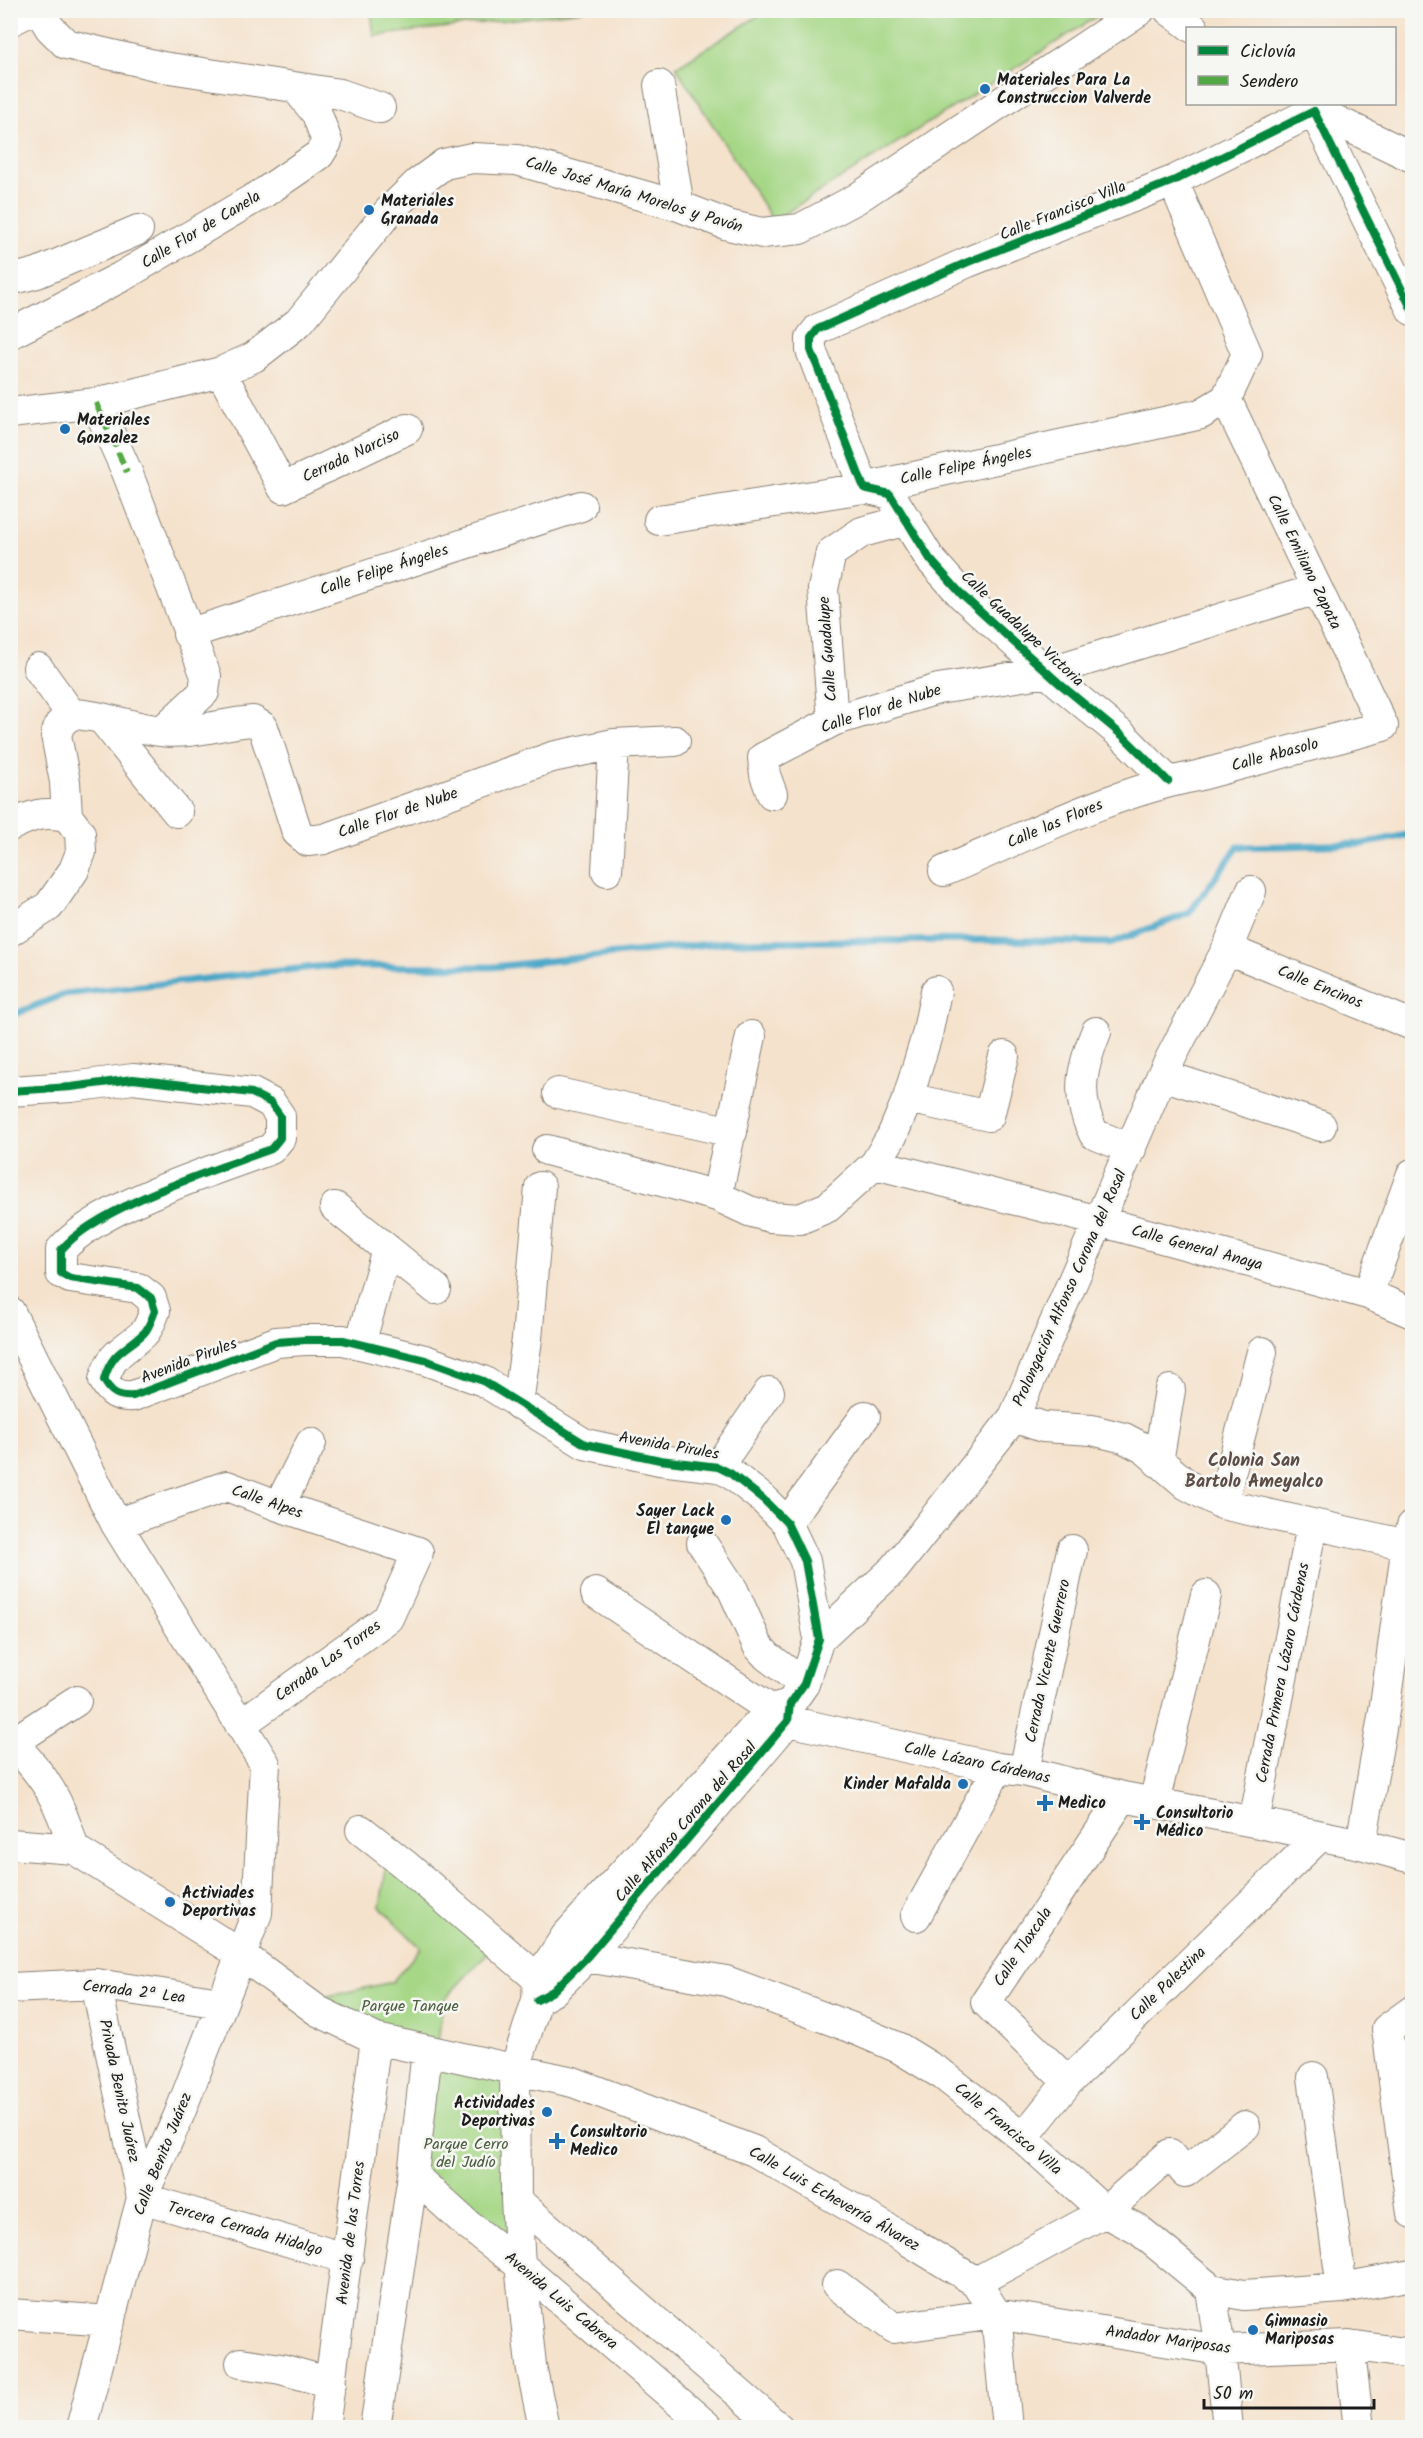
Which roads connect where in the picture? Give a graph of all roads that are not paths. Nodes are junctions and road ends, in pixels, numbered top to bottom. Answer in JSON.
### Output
{"nodes":[{"id":1,"x":32,"y":10,"type":"edge"},
{"id":2,"x":39,"y":10,"type":"edge"},
{"id":3,"x":1140,"y":10,"type":"edge"},
{"id":4,"x":1169,"y":10,"type":"edge"},
{"id":5,"x":10,"y":21,"type":"edge"},
{"id":6,"x":1192,"y":27,"type":"edge"},
{"id":7,"x":659,"y":85,"type":"dead end"},
{"id":8,"x":296,"y":88,"type":"junction"},
{"id":9,"x":1308,"y":107,"type":"edge"},
{"id":10,"x":380,"y":108,"type":"dead end"},
{"id":11,"x":1413,"y":157,"type":"edge"},
{"id":12,"x":1173,"y":181,"type":"junction"},
{"id":13,"x":679,"y":206,"type":"junction"},
{"id":14,"x":138,"y":230,"type":"dead end"},
{"id":15,"x":10,"y":280,"type":"edge"},
{"id":16,"x":1413,"y":310,"type":"edge"},
{"id":17,"x":10,"y":334,"type":"edge"},
{"id":18,"x":221,"y":372,"type":"junction"},
{"id":19,"x":96,"y":403,"type":"junction"},
{"id":20,"x":1213,"y":406,"type":"junction"},
{"id":21,"x":10,"y":413,"type":"edge"},
{"id":22,"x":407,"y":429,"type":"dead end"},
{"id":23,"x":864,"y":488,"type":"junction"},
{"id":24,"x":580,"y":506,"type":"dead end"},
{"id":25,"x":659,"y":520,"type":"dead end"},
{"id":26,"x":907,"y":520,"type":"junction"},
{"id":27,"x":1317,"y":589,"type":"junction"},
{"id":28,"x":188,"y":634,"type":"junction"},
{"id":29,"x":38,"y":668,"type":"dead end"},
{"id":30,"x":1048,"y":672,"type":"junction"},
{"id":31,"x":71,"y":714,"type":"junction"},
{"id":32,"x":104,"y":721,"type":"junction"},
{"id":33,"x":833,"y":721,"type":"junction"},
{"id":34,"x":1383,"y":726,"type":"joint"},
{"id":35,"x":162,"y":731,"type":"junction"},
{"id":36,"x":675,"y":741,"type":"dead end"},
{"id":37,"x":614,"y":744,"type":"junction"},
{"id":38,"x":1168,"y":781,"type":"junction"},
{"id":39,"x":772,"y":794,"type":"dead end"},
{"id":40,"x":177,"y":812,"type":"dead end"},
{"id":41,"x":67,"y":816,"type":"junction"},
{"id":42,"x":10,"y":826,"type":"edge"},
{"id":43,"x":607,"y":871,"type":"dead end"},
{"id":44,"x":944,"y":871,"type":"dead end"},
{"id":45,"x":1251,"y":891,"type":"dead end"},
{"id":46,"x":10,"y":931,"type":"edge"},
{"id":47,"x":1227,"y":949,"type":"junction"},
{"id":48,"x":936,"y":991,"type":"dead end"},
{"id":49,"x":1413,"y":1025,"type":"edge"},
{"id":50,"x":1096,"y":1032,"type":"dead end"},
{"id":51,"x":752,"y":1036,"type":"dead end"},
{"id":52,"x":1004,"y":1056,"type":"dead end"},
{"id":53,"x":1162,"y":1075,"type":"junction"},
{"id":54,"x":10,"y":1091,"type":"edge"},
{"id":55,"x":558,"y":1093,"type":"dead end"},
{"id":56,"x":908,"y":1098,"type":"junction"},
{"id":57,"x":1321,"y":1126,"type":"dead end"},
{"id":58,"x":732,"y":1132,"type":"junction"},
{"id":59,"x":1131,"y":1149,"type":"junction"},
{"id":60,"x":547,"y":1150,"type":"dead end"},
{"id":61,"x":875,"y":1164,"type":"junction"},
{"id":62,"x":1413,"y":1174,"type":"edge"},
{"id":63,"x":540,"y":1187,"type":"dead end"},
{"id":64,"x":717,"y":1196,"type":"junction"},
{"id":65,"x":335,"y":1207,"type":"dead end"},
{"id":66,"x":1099,"y":1221,"type":"junction"},
{"id":67,"x":387,"y":1249,"type":"junction"},
{"id":68,"x":436,"y":1289,"type":"dead end"},
{"id":69,"x":1368,"y":1294,"type":"junction"},
{"id":70,"x":10,"y":1312,"type":"edge"},
{"id":71,"x":1413,"y":1313,"type":"edge"},
{"id":72,"x":360,"y":1344,"type":"junction"},
{"id":73,"x":1262,"y":1352,"type":"dead end"},
{"id":74,"x":1170,"y":1390,"type":"dead end"},
{"id":75,"x":769,"y":1392,"type":"dead end"},
{"id":76,"x":518,"y":1404,"type":"junction"},
{"id":77,"x":865,"y":1416,"type":"dead end"},
{"id":78,"x":1014,"y":1417,"type":"junction"},
{"id":79,"x":311,"y":1443,"type":"dead end"},
{"id":80,"x":1158,"y":1462,"type":"junction"},
{"id":81,"x":721,"y":1464,"type":"junction"},
{"id":82,"x":1222,"y":1504,"type":"junction"},
{"id":83,"x":279,"y":1506,"type":"junction"},
{"id":84,"x":787,"y":1523,"type":"junction"},
{"id":85,"x":116,"y":1524,"type":"junction"},
{"id":86,"x":1311,"y":1525,"type":"junction"},
{"id":87,"x":1411,"y":1539,"type":"edge"},
{"id":88,"x":702,"y":1543,"type":"dead end"},
{"id":89,"x":1071,"y":1550,"type":"dead end"},
{"id":90,"x":418,"y":1552,"type":"joint"},
{"id":91,"x":596,"y":1593,"type":"dead end"},
{"id":92,"x":1206,"y":1595,"type":"dead end"},
{"id":93,"x":819,"y":1639,"type":"junction"},
{"id":94,"x":76,"y":1701,"type":"dead end"},
{"id":95,"x":788,"y":1704,"type":"junction"},
{"id":96,"x":240,"y":1725,"type":"junction"},
{"id":97,"x":11,"y":1742,"type":"edge"},
{"id":98,"x":1011,"y":1769,"type":"junction"},
{"id":99,"x":1123,"y":1797,"type":"junction"},
{"id":100,"x":1154,"y":1802,"type":"junction"},
{"id":101,"x":1254,"y":1821,"type":"junction"},
{"id":102,"x":361,"y":1830,"type":"dead end"},
{"id":103,"x":1320,"y":1836,"type":"junction"},
{"id":104,"x":10,"y":1844,"type":"edge"},
{"id":105,"x":1360,"y":1844,"type":"junction"},
{"id":106,"x":74,"y":1849,"type":"junction"},
{"id":107,"x":1411,"y":1852,"type":"edge"},
{"id":108,"x":916,"y":1916,"type":"dead end"},
{"id":109,"x":242,"y":1955,"type":"junction"},
{"id":110,"x":587,"y":1958,"type":"junction"},
{"id":111,"x":96,"y":1984,"type":"junction"},
{"id":112,"x":10,"y":1988,"type":"edge"},
{"id":113,"x":538,"y":1990,"type":"junction"},
{"id":114,"x":221,"y":2002,"type":"junction"},
{"id":115,"x":1413,"y":2011,"type":"edge"},
{"id":116,"x":376,"y":2038,"type":"junction"},
{"id":117,"x":427,"y":2052,"type":"junction"},
{"id":118,"x":515,"y":2068,"type":"junction"},
{"id":119,"x":1313,"y":2077,"type":"dead end"},
{"id":120,"x":1068,"y":2082,"type":"junction"},
{"id":121,"x":1245,"y":2126,"type":"dead end"},
{"id":122,"x":1023,"y":2138,"type":"junction"},
{"id":123,"x":412,"y":2175,"type":"junction"},
{"id":124,"x":142,"y":2198,"type":"junction"},
{"id":125,"x":516,"y":2200,"type":"junction"},
{"id":126,"x":1105,"y":2212,"type":"junction"},
{"id":127,"x":1413,"y":2213,"type":"edge"},
{"id":128,"x":566,"y":2222,"type":"dead end"},
{"id":129,"x":348,"y":2259,"type":"junction"},
{"id":130,"x":520,"y":2265,"type":"junction"},
{"id":131,"x":1413,"y":2275,"type":"edge"},
{"id":132,"x":976,"y":2282,"type":"junction"},
{"id":133,"x":837,"y":2285,"type":"dead end"},
{"id":134,"x":1342,"y":2288,"type":"junction"},
{"id":135,"x":1211,"y":2289,"type":"junction"},
{"id":136,"x":10,"y":2314,"type":"edge"},
{"id":137,"x":996,"y":2314,"type":"junction"},
{"id":138,"x":110,"y":2321,"type":"junction"},
{"id":139,"x":1349,"y":2345,"type":"junction"},
{"id":140,"x":1220,"y":2350,"type":"junction"},
{"id":141,"x":1413,"y":2355,"type":"edge"},
{"id":142,"x":241,"y":2363,"type":"dead end"},
{"id":143,"x":331,"y":2383,"type":"junction"},
{"id":144,"x":81,"y":2427,"type":"edge"},
{"id":145,"x":324,"y":2427,"type":"edge"},
{"id":146,"x":375,"y":2427,"type":"edge"},
{"id":147,"x":544,"y":2427,"type":"edge"},
{"id":148,"x":709,"y":2427,"type":"edge"},
{"id":149,"x":779,"y":2427,"type":"edge"},
{"id":150,"x":794,"y":2427,"type":"edge"},
{"id":151,"x":1007,"y":2427,"type":"edge"},
{"id":152,"x":1228,"y":2427,"type":"edge"},
{"id":153,"x":1359,"y":2427,"type":"edge"}],
"edges":[{"from":1,"to":5,"type":"street"},
{"from":2,"to":8,"type":"street"},
{"from":3,"to":13,"type":"street","name":"Calle José María Morelos y Pavón"},
{"from":4,"to":6,"type":"street"},
{"from":7,"to":13,"type":"street"},
{"from":8,"to":10,"type":"street"},
{"from":8,"to":17,"type":"street","name":"Calle Flor de Canela"},
{"from":9,"to":11,"type":"street"},
{"from":9,"to":12,"type":"street","name":"Calle Francisco Villa"},
{"from":9,"to":16,"type":"street"},
{"from":12,"to":20,"type":"street"},
{"from":12,"to":23,"type":"street","name":"Calle Francisco Villa"},
{"from":13,"to":18,"type":"street","name":"Calle José María Morelos y Pavón"},
{"from":14,"to":15,"type":"street"},
{"from":18,"to":19,"type":"street","name":"Calle José María Morelos y Pavón"},
{"from":18,"to":22,"type":"street","name":"Cerrada Narciso"},
{"from":19,"to":21,"type":"street","name":"Calle José María Morelos y Pavón"},
{"from":19,"to":28,"type":"street"},
{"from":20,"to":23,"type":"street","name":"Calle Felipe Ángeles"},
{"from":20,"to":27,"type":"street","name":"Calle Emiliano Zapata"},
{"from":23,"to":25,"type":"street","name":"Calle Felipe Ángeles"},
{"from":23,"to":26,"type":"street","name":"Calle Guadalupe Victoria"},
{"from":24,"to":28,"type":"street","name":"Calle Felipe Ángeles"},
{"from":26,"to":30,"type":"street","name":"Calle Guadalupe Victoria"},
{"from":26,"to":33,"type":"street","name":"Calle Guadalupe"},
{"from":27,"to":30,"type":"street","name":"Calle Flor de Nube"},
{"from":27,"to":34,"type":"street","name":"Calle Emiliano Zapata"},
{"from":28,"to":35,"type":"street"},
{"from":29,"to":31,"type":"street"},
{"from":30,"to":33,"type":"street","name":"Calle Flor de Nube"},
{"from":30,"to":38,"type":"street","name":"Calle Guadalupe Victoria"},
{"from":31,"to":32,"type":"street"},
{"from":31,"to":41,"type":"street"},
{"from":32,"to":35,"type":"street"},
{"from":32,"to":40,"type":"street"},
{"from":33,"to":39,"type":"street","name":"Calle Flor de Nube"},
{"from":34,"to":38,"type":"street","name":"Calle Abasolo"},
{"from":35,"to":37,"type":"street","name":"Calle Flor de Nube"},
{"from":36,"to":37,"type":"street","name":"Calle Flor de Nube"},
{"from":37,"to":43,"type":"street"},
{"from":38,"to":44,"type":"street","name":"Calle las Flores"},
{"from":41,"to":42,"type":"street"},
{"from":41,"to":46,"type":"street"},
{"from":45,"to":47,"type":"street","name":"Prolongación Alfonso Corona del Rosal"},
{"from":47,"to":49,"type":"street","name":"Calle Encinos"},
{"from":47,"to":53,"type":"street","name":"Prolongación Alfonso Corona del Rosal"},
{"from":48,"to":56,"type":"street"},
{"from":50,"to":59,"type":"street"},
{"from":51,"to":58,"type":"street"},
{"from":52,"to":56,"type":"street"},
{"from":53,"to":57,"type":"street"},
{"from":53,"to":59,"type":"street","name":"Prolongación Alfonso Corona del Rosal"},
{"from":54,"to":72,"type":"street","name":"Avenida Pirules"},
{"from":55,"to":58,"type":"street"},
{"from":56,"to":61,"type":"street"},
{"from":58,"to":64,"type":"street"},
{"from":59,"to":66,"type":"street","name":"Prolongación Alfonso Corona del Rosal"},
{"from":60,"to":64,"type":"street"},
{"from":61,"to":64,"type":"street"},
{"from":61,"to":66,"type":"street","name":"Calle General Anaya"},
{"from":62,"to":69,"type":"street"},
{"from":63,"to":76,"type":"street"},
{"from":65,"to":67,"type":"street"},
{"from":66,"to":69,"type":"street","name":"Calle General Anaya"},
{"from":66,"to":78,"type":"street","name":"Prolongación Alfonso Corona del Rosal"},
{"from":67,"to":68,"type":"street"},
{"from":67,"to":72,"type":"street"},
{"from":69,"to":71,"type":"street","name":"Calle General Anaya"},
{"from":70,"to":85,"type":"street"},
{"from":72,"to":76,"type":"street","name":"Avenida Pirules"},
{"from":73,"to":82,"type":"street"},
{"from":74,"to":80,"type":"street"},
{"from":75,"to":81,"type":"street"},
{"from":76,"to":81,"type":"street","name":"Avenida Pirules"},
{"from":77,"to":84,"type":"street"},
{"from":78,"to":80,"type":"street"},
{"from":78,"to":93,"type":"street","name":"Prolongación Alfonso Corona del Rosal"},
{"from":79,"to":83,"type":"street"},
{"from":80,"to":82,"type":"street"},
{"from":81,"to":84,"type":"street","name":"Avenida Pirules"},
{"from":82,"to":86,"type":"street"},
{"from":83,"to":85,"type":"street","name":"Calle Alpes"},
{"from":83,"to":90,"type":"street","name":"Calle Alpes"},
{"from":84,"to":93,"type":"street","name":"Avenida Pirules"},
{"from":85,"to":96,"type":"street"},
{"from":86,"to":87,"type":"street"},
{"from":86,"to":101,"type":"street","name":"Cerrada Primera Lázaro Cárdenas"},
{"from":87,"to":105,"type":"street"},
{"from":88,"to":95,"type":"street"},
{"from":89,"to":98,"type":"street","name":"Cerrada Vicente Guerrero"},
{"from":90,"to":96,"type":"street","name":"Cerrada Las Torres"},
{"from":91,"to":95,"type":"street"},
{"from":92,"to":100,"type":"street"},
{"from":93,"to":95,"type":"street","name":"Calle Alfonso Corona del Rosal"},
{"from":94,"to":97,"type":"street"},
{"from":95,"to":98,"type":"street","name":"Calle Lázaro Cárdenas"},
{"from":95,"to":110,"type":"street","name":"Calle Alfonso Corona del Rosal"},
{"from":95,"to":113,"type":"street","name":"Calle Alfonso Corona del Rosal"},
{"from":96,"to":109,"type":"street"},
{"from":97,"to":106,"type":"street"},
{"from":98,"to":99,"type":"street","name":"Calle Lázaro Cárdenas"},
{"from":98,"to":108,"type":"street","name":"Cerrada Vicente Guerrero"},
{"from":99,"to":100,"type":"street","name":"Calle Lázaro Cárdenas"},
{"from":99,"to":120,"type":"street","name":"Calle Tlaxcala"},
{"from":100,"to":101,"type":"street","name":"Calle Lázaro Cárdenas"},
{"from":101,"to":103,"type":"street","name":"Calle Lázaro Cárdenas"},
{"from":102,"to":113,"type":"street"},
{"from":103,"to":105,"type":"street","name":"Calle Lázaro Cárdenas"},
{"from":103,"to":120,"type":"street","name":"Calle Palestina"},
{"from":104,"to":106,"type":"street"},
{"from":105,"to":107,"type":"street","name":"Calle Lázaro Cárdenas"},
{"from":106,"to":109,"type":"street","name":"Calle Luis Echeverría Álvarez"},
{"from":109,"to":114,"type":"street","name":"Calle Benito Juárez"},
{"from":109,"to":116,"type":"street","name":"Calle Luis Echeverría Álvarez"},
{"from":110,"to":113,"type":"street","name":"Calle Alfonso Corona del Rosal"},
{"from":110,"to":122,"type":"street","name":"Calle Francisco Villa"},
{"from":111,"to":112,"type":"street","name":"Cerrada 2ª Lea"},
{"from":111,"to":114,"type":"street","name":"Cerrada 2ª Lea"},
{"from":111,"to":124,"type":"street","name":"Privada Benito Juárez"},
{"from":113,"to":118,"type":"street","name":"Calle Alfonso Corona del Rosal"},
{"from":114,"to":124,"type":"street","name":"Calle Benito Juárez"},
{"from":115,"to":127,"type":"street"},
{"from":116,"to":117,"type":"street","name":"Calle Luis Echeverría Álvarez"},
{"from":116,"to":129,"type":"street","name":"Avenida de las Torres"},
{"from":117,"to":118,"type":"street","name":"Calle Luis Echeverría Álvarez"},
{"from":117,"to":123,"type":"street"},
{"from":118,"to":125,"type":"street","name":"Calle Alfonso Corona del Rosal"},
{"from":118,"to":132,"type":"street","name":"Calle Luis Echeverría Álvarez"},
{"from":119,"to":134,"type":"street"},
{"from":120,"to":122,"type":"street","name":"Calle Palestina"},
{"from":121,"to":126,"type":"street"},
{"from":122,"to":126,"type":"street","name":"Calle Francisco Villa"},
{"from":123,"to":130,"type":"street","name":"Avenida Luis Cabrera"},
{"from":123,"to":146,"type":"street"},
{"from":124,"to":129,"type":"street","name":"Tercera Cerrada Hidalgo"},
{"from":124,"to":138,"type":"street","name":"Calle Benito Juárez"},
{"from":125,"to":130,"type":"street","name":"Calle Alfonso Corona del Rosal"},
{"from":125,"to":149,"type":"street"},
{"from":126,"to":132,"type":"street"},
{"from":126,"to":135,"type":"street","name":"Calle Francisco Villa"},
{"from":128,"to":150,"type":"street"},
{"from":129,"to":143,"type":"street","name":"Avenida de las Torres"},
{"from":130,"to":147,"type":"street","name":"Calle Alfonso Corona del Rosal"},
{"from":130,"to":148,"type":"street","name":"Avenida Luis Cabrera"},
{"from":131,"to":134,"type":"street","name":"Calle Francisco Villa"},
{"from":132,"to":137,"type":"street","name":"Calle Luis Echeverría Álvarez"},
{"from":133,"to":137,"type":"street","name":"Andador Mariposas"},
{"from":134,"to":135,"type":"street","name":"Calle Francisco Villa"},
{"from":135,"to":140,"type":"street"},
{"from":136,"to":138,"type":"street"},
{"from":137,"to":140,"type":"street","name":"Andador Mariposas"},
{"from":137,"to":151,"type":"street"},
{"from":138,"to":144,"type":"street","name":"Calle Benito Juárez"},
{"from":139,"to":140,"type":"street","name":"Andador Mariposas"},
{"from":139,"to":141,"type":"street","name":"Andador Mariposas"},
{"from":139,"to":153,"type":"street"},
{"from":140,"to":152,"type":"street"},
{"from":142,"to":143,"type":"street"},
{"from":143,"to":145,"type":"street","name":"Avenida de las Torres"}]}
